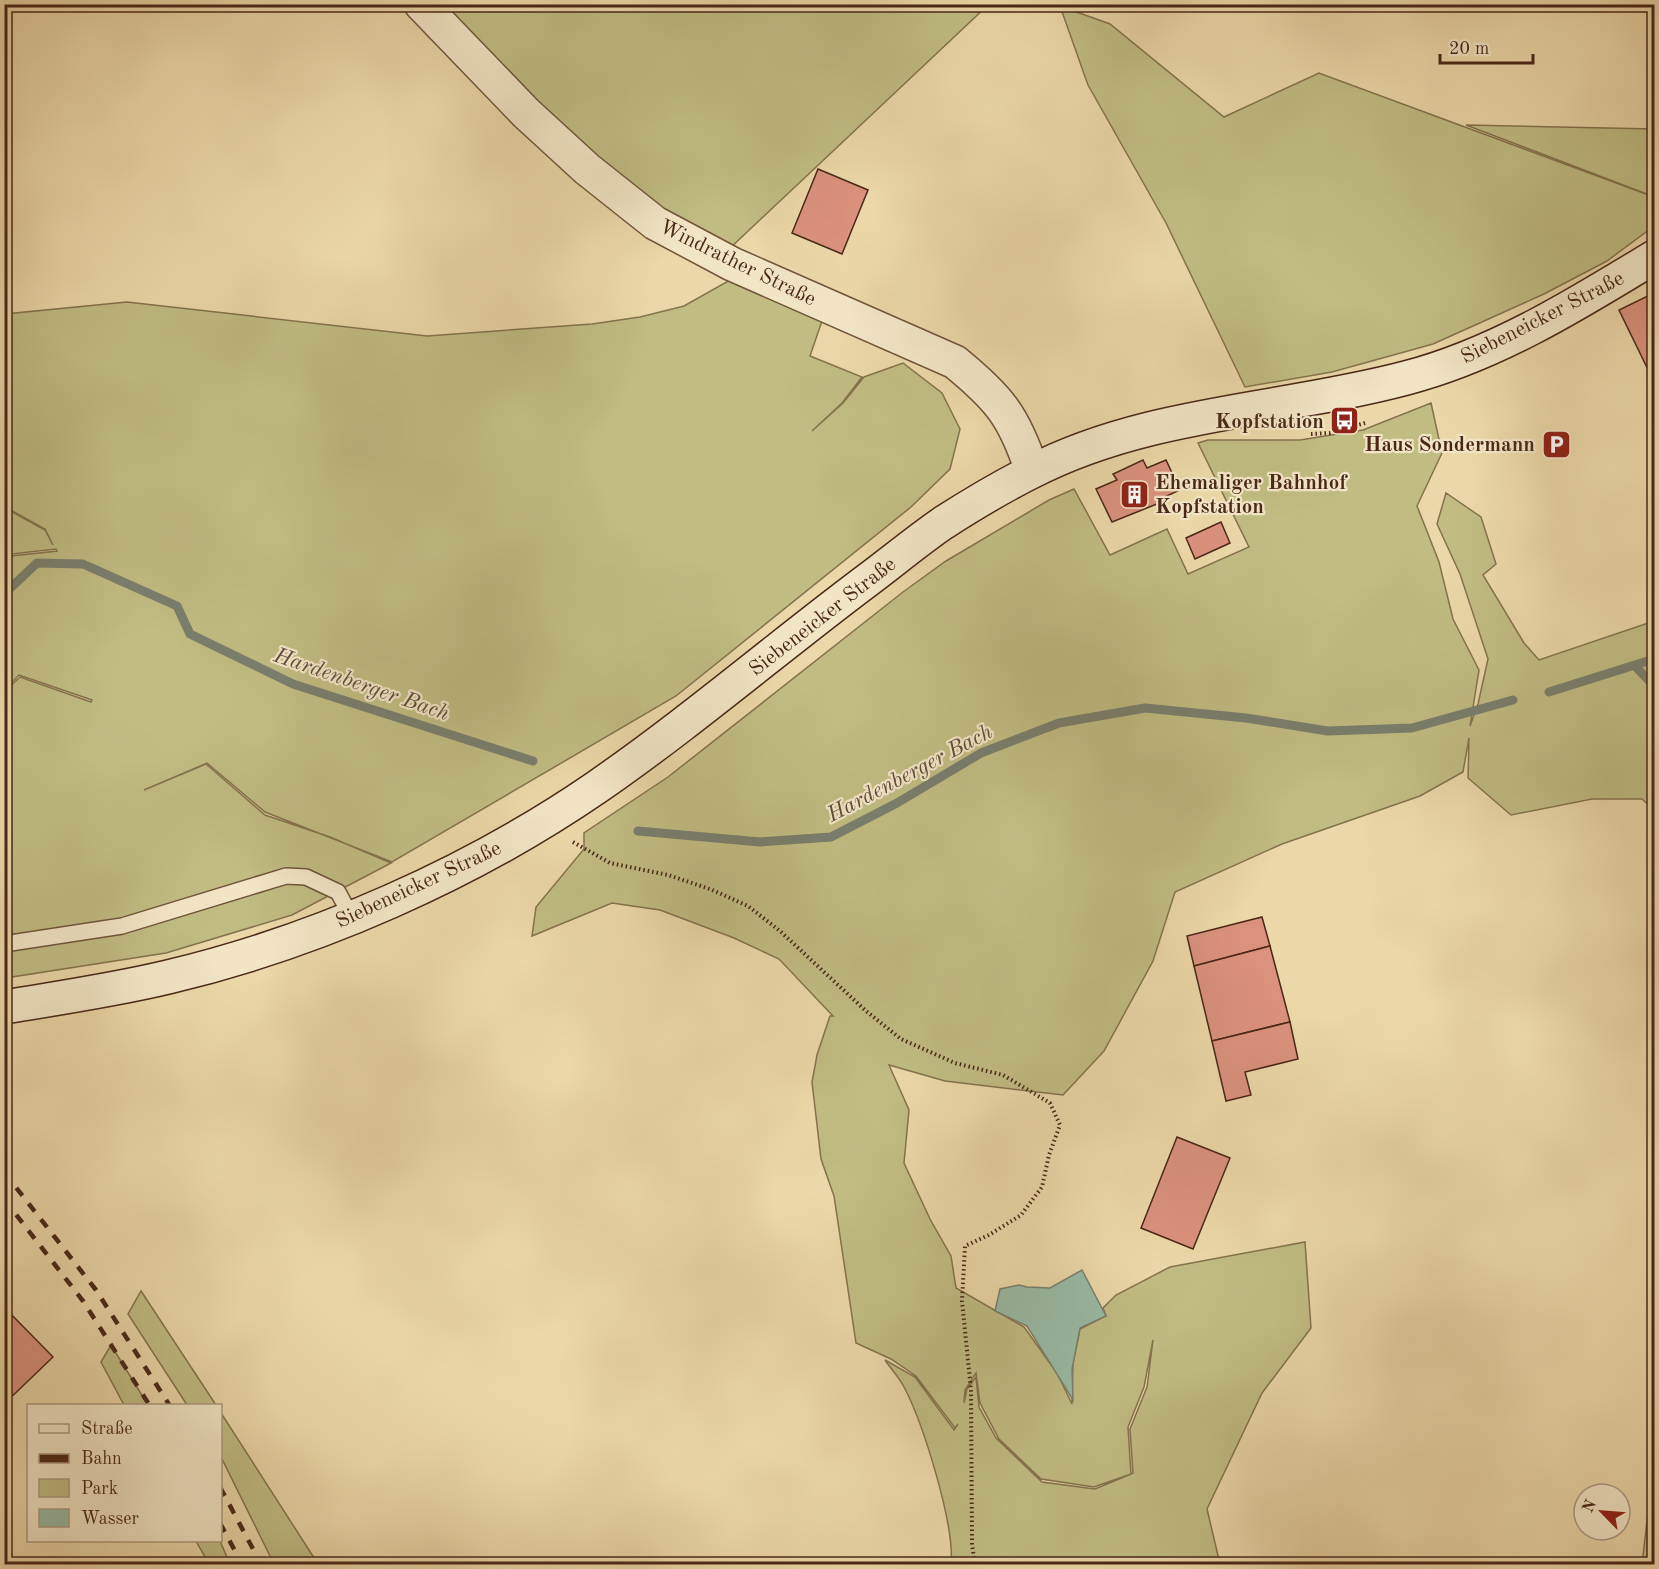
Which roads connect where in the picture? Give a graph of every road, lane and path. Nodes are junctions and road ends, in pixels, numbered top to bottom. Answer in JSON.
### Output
{"nodes":[{"id":1,"x":421,"y":4,"type":"edge"},
{"id":2,"x":1654,"y":257,"type":"edge"},
{"id":3,"x":1032,"y":471,"type":"junction"},
{"id":4,"x":554,"y":814,"type":"junction"},
{"id":5,"x":352,"y":918,"type":"junction"},
{"id":6,"x":4,"y":944,"type":"edge"},
{"id":7,"x":4,"y":1007,"type":"edge"},
{"id":8,"x":975,"y":1564,"type":"edge"}],
"edges":[{"from":1,"to":3,"type":"main road","name":"Windrather Straße"},
{"from":2,"to":3,"type":"main road","name":"Siebeneicker Straße"},
{"from":3,"to":4,"type":"main road","name":"Siebeneicker Straße"},
{"from":4,"to":5,"type":"main road","name":"Siebeneicker Straße"},
{"from":4,"to":8,"type":"path"},
{"from":5,"to":6,"type":"lane"},
{"from":5,"to":7,"type":"main road","name":"Siebeneicker Straße"}]}
